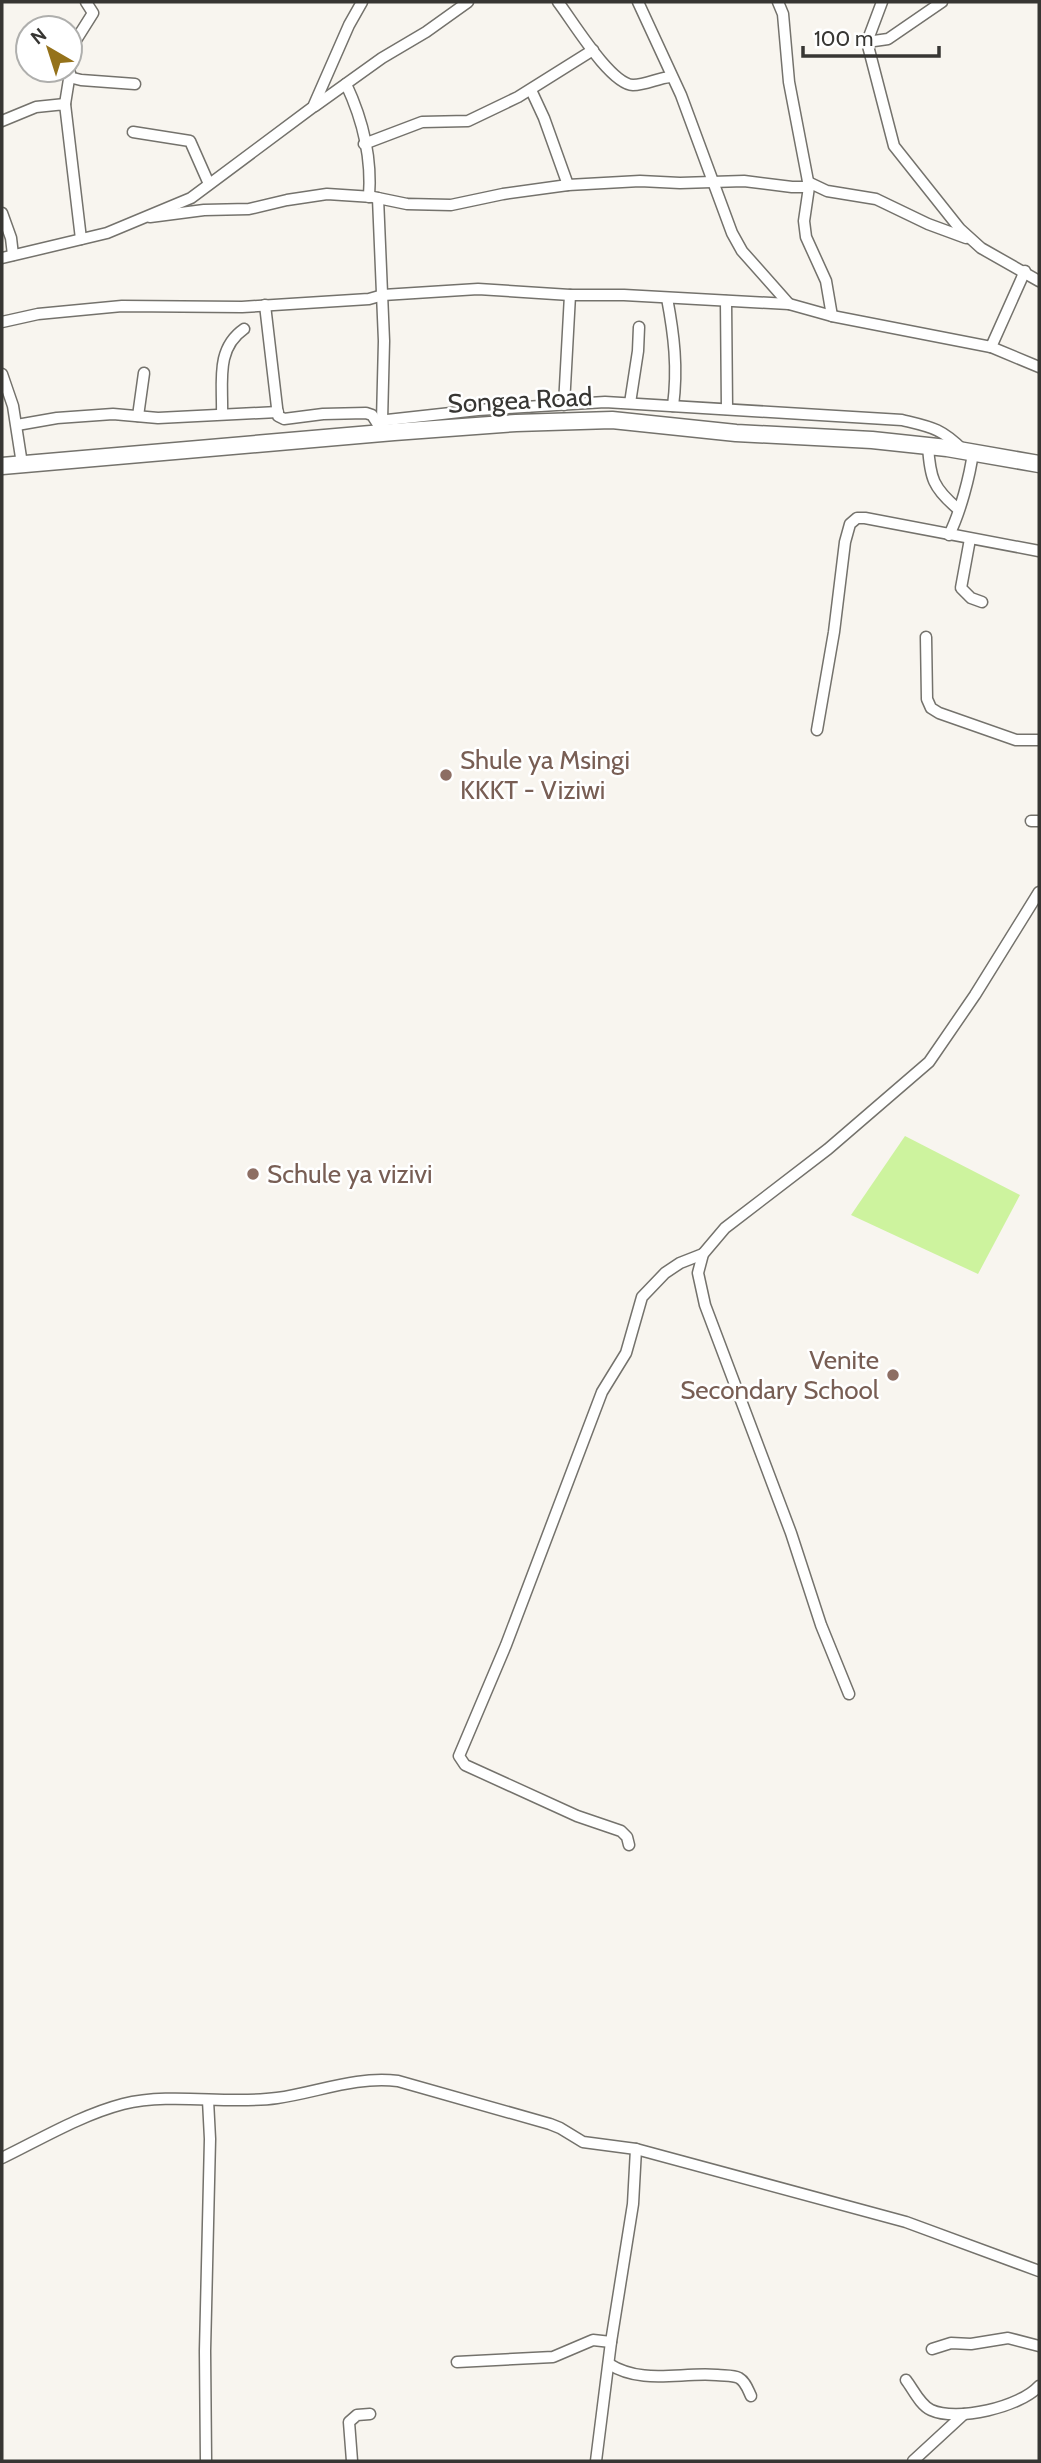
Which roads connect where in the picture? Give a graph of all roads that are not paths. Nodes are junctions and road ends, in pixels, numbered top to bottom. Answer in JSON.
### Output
{"nodes":[{"id":1,"x":86,"y":2,"type":"edge"},
{"id":2,"x":362,"y":2,"type":"edge"},
{"id":3,"x":468,"y":2,"type":"edge"},
{"id":4,"x":558,"y":2,"type":"edge"},
{"id":5,"x":638,"y":2,"type":"edge"},
{"id":6,"x":778,"y":2,"type":"edge"},
{"id":7,"x":882,"y":2,"type":"edge"},
{"id":8,"x":942,"y":2,"type":"edge"},
{"id":9,"x":84,"y":28,"type":"edge"},
{"id":10,"x":867,"y":42,"type":"junction"},
{"id":11,"x":593,"y":50,"type":"junction"},
{"id":12,"x":670,"y":77,"type":"junction"},
{"id":13,"x":84,"y":80,"type":"edge"},
{"id":14,"x":68,"y":84,"type":"edge"},
{"id":15,"x":135,"y":84,"type":"dead end"},
{"id":16,"x":346,"y":84,"type":"junction"},
{"id":17,"x":531,"y":90,"type":"junction"},
{"id":18,"x":65,"y":104,"type":"junction"},
{"id":19,"x":313,"y":107,"type":"junction"},
{"id":20,"x":2,"y":121,"type":"edge"},
{"id":21,"x":133,"y":132,"type":"dead end"},
{"id":22,"x":365,"y":144,"type":"junction"},
{"id":23,"x":712,"y":181,"type":"junction"},
{"id":24,"x":209,"y":184,"type":"junction"},
{"id":25,"x":808,"y":184,"type":"junction"},
{"id":26,"x":568,"y":185,"type":"junction"},
{"id":27,"x":373,"y":197,"type":"junction"},
{"id":28,"x":2,"y":213,"type":"edge"},
{"id":29,"x":150,"y":217,"type":"junction"},
{"id":30,"x":81,"y":239,"type":"junction"},
{"id":31,"x":973,"y":241,"type":"junction"},
{"id":32,"x":13,"y":255,"type":"junction"},
{"id":33,"x":2,"y":258,"type":"edge"},
{"id":34,"x":1025,"y":271,"type":"junction"},
{"id":35,"x":1039,"y":282,"type":"edge"},
{"id":36,"x":569,"y":295,"type":"junction"},
{"id":37,"x":383,"y":296,"type":"junction"},
{"id":38,"x":667,"y":298,"type":"junction"},
{"id":39,"x":726,"y":301,"type":"junction"},
{"id":40,"x":789,"y":304,"type":"junction"},
{"id":41,"x":265,"y":305,"type":"junction"},
{"id":42,"x":832,"y":316,"type":"junction"},
{"id":43,"x":2,"y":322,"type":"edge"},
{"id":44,"x":639,"y":327,"type":"dead end"},
{"id":45,"x":244,"y":329,"type":"dead end"},
{"id":46,"x":991,"y":347,"type":"junction"},
{"id":47,"x":1039,"y":367,"type":"edge"},
{"id":48,"x":144,"y":373,"type":"dead end"},
{"id":49,"x":2,"y":374,"type":"edge"},
{"id":50,"x":629,"y":403,"type":"junction"},
{"id":51,"x":564,"y":405,"type":"junction"},
{"id":52,"x":673,"y":406,"type":"junction"},
{"id":53,"x":726,"y":409,"type":"junction"},
{"id":54,"x":278,"y":412,"type":"junction"},
{"id":55,"x":222,"y":414,"type":"junction"},
{"id":56,"x":138,"y":416,"type":"junction"},
{"id":57,"x":16,"y":425,"type":"junction"},
{"id":58,"x":380,"y":425,"type":"junction"},
{"id":59,"x":928,"y":446,"type":"junction"},
{"id":60,"x":968,"y":451,"type":"junction"},
{"id":61,"x":22,"y":464,"type":"junction"},
{"id":62,"x":1039,"y":464,"type":"edge"},
{"id":63,"x":2,"y":466,"type":"edge"},
{"id":64,"x":958,"y":509,"type":"junction"},
{"id":65,"x":949,"y":535,"type":"junction"},
{"id":66,"x":970,"y":539,"type":"junction"},
{"id":67,"x":1039,"y":551,"type":"edge"},
{"id":68,"x":982,"y":602,"type":"dead end"},
{"id":69,"x":926,"y":637,"type":"dead end"},
{"id":70,"x":817,"y":730,"type":"dead end"},
{"id":71,"x":1039,"y":740,"type":"edge"},
{"id":72,"x":1039,"y":892,"type":"edge"},
{"id":73,"x":704,"y":1254,"type":"junction"},
{"id":74,"x":849,"y":1695,"type":"dead end"},
{"id":75,"x":629,"y":1845,"type":"dead end"},
{"id":76,"x":208,"y":2100,"type":"junction"},
{"id":77,"x":636,"y":2149,"type":"junction"},
{"id":78,"x":2,"y":2158,"type":"edge"},
{"id":79,"x":1039,"y":2272,"type":"edge"},
{"id":80,"x":611,"y":2343,"type":"junction"},
{"id":81,"x":1039,"y":2346,"type":"edge"},
{"id":82,"x":932,"y":2349,"type":"dead end"},
{"id":83,"x":457,"y":2362,"type":"dead end"},
{"id":84,"x":608,"y":2364,"type":"junction"},
{"id":85,"x":906,"y":2380,"type":"dead end"},
{"id":86,"x":1039,"y":2386,"type":"edge"},
{"id":87,"x":751,"y":2396,"type":"dead end"},
{"id":88,"x":370,"y":2414,"type":"dead end"},
{"id":89,"x":964,"y":2414,"type":"junction"},
{"id":90,"x":206,"y":2461,"type":"edge"},
{"id":91,"x":352,"y":2461,"type":"edge"},
{"id":92,"x":596,"y":2461,"type":"edge"},
{"id":93,"x":913,"y":2461,"type":"edge"}],
"edges":[{"from":1,"to":9,"type":"street"},
{"from":2,"to":19,"type":"street"},
{"from":3,"to":16,"type":"street"},
{"from":4,"to":11,"type":"street"},
{"from":5,"to":12,"type":"street"},
{"from":6,"to":25,"type":"street"},
{"from":7,"to":10,"type":"street"},
{"from":8,"to":10,"type":"street"},
{"from":10,"to":31,"type":"street"},
{"from":11,"to":12,"type":"street"},
{"from":11,"to":17,"type":"street"},
{"from":12,"to":23,"type":"street"},
{"from":13,"to":15,"type":"street"},
{"from":14,"to":18,"type":"street"},
{"from":16,"to":19,"type":"street"},
{"from":16,"to":22,"type":"street"},
{"from":17,"to":22,"type":"street"},
{"from":17,"to":26,"type":"street"},
{"from":18,"to":20,"type":"street"},
{"from":18,"to":30,"type":"street"},
{"from":19,"to":24,"type":"street"},
{"from":21,"to":24,"type":"street"},
{"from":22,"to":27,"type":"street"},
{"from":23,"to":25,"type":"street"},
{"from":23,"to":26,"type":"street"},
{"from":23,"to":40,"type":"street"},
{"from":24,"to":29,"type":"street"},
{"from":25,"to":31,"type":"street"},
{"from":25,"to":42,"type":"street"},
{"from":26,"to":27,"type":"street"},
{"from":27,"to":29,"type":"street"},
{"from":27,"to":37,"type":"street"},
{"from":28,"to":32,"type":"street"},
{"from":29,"to":30,"type":"street"},
{"from":30,"to":32,"type":"street"},
{"from":31,"to":34,"type":"street"},
{"from":32,"to":33,"type":"street"},
{"from":34,"to":35,"type":"street"},
{"from":34,"to":46,"type":"street"},
{"from":36,"to":37,"type":"street"},
{"from":36,"to":38,"type":"street"},
{"from":36,"to":51,"type":"street"},
{"from":37,"to":41,"type":"street"},
{"from":37,"to":58,"type":"street"},
{"from":38,"to":39,"type":"street"},
{"from":38,"to":52,"type":"street"},
{"from":39,"to":40,"type":"street"},
{"from":39,"to":53,"type":"street"},
{"from":40,"to":42,"type":"street"},
{"from":41,"to":43,"type":"street"},
{"from":41,"to":54,"type":"street"},
{"from":42,"to":46,"type":"street"},
{"from":44,"to":50,"type":"street"},
{"from":45,"to":55,"type":"street"},
{"from":46,"to":47,"type":"street"},
{"from":48,"to":56,"type":"street"},
{"from":49,"to":57,"type":"street"},
{"from":50,"to":51,"type":"street"},
{"from":50,"to":52,"type":"street"},
{"from":51,"to":58,"type":"street"},
{"from":52,"to":53,"type":"street"},
{"from":53,"to":60,"type":"street"},
{"from":54,"to":55,"type":"street"},
{"from":54,"to":58,"type":"street"},
{"from":55,"to":56,"type":"street"},
{"from":56,"to":57,"type":"street"},
{"from":57,"to":61,"type":"street"},
{"from":58,"to":59,"type":"highway","name":"Songea Road"},
{"from":58,"to":61,"type":"highway","name":"Songea Road"},
{"from":59,"to":60,"type":"highway","name":"Songea Road"},
{"from":59,"to":64,"type":"street"},
{"from":60,"to":62,"type":"highway","name":"Songea Road"},
{"from":60,"to":64,"type":"street"},
{"from":61,"to":63,"type":"highway","name":"Songea Road"},
{"from":64,"to":65,"type":"street"},
{"from":65,"to":66,"type":"street"},
{"from":65,"to":70,"type":"street"},
{"from":66,"to":67,"type":"street"},
{"from":66,"to":68,"type":"street"},
{"from":69,"to":71,"type":"street"},
{"from":72,"to":73,"type":"street"},
{"from":73,"to":74,"type":"street"},
{"from":73,"to":75,"type":"street"},
{"from":76,"to":77,"type":"street"},
{"from":76,"to":78,"type":"street"},
{"from":76,"to":90,"type":"street"},
{"from":77,"to":79,"type":"street"},
{"from":77,"to":80,"type":"street"},
{"from":80,"to":83,"type":"street"},
{"from":80,"to":84,"type":"street"},
{"from":81,"to":82,"type":"street"},
{"from":84,"to":87,"type":"street"},
{"from":84,"to":92,"type":"street"},
{"from":85,"to":89,"type":"street"},
{"from":86,"to":89,"type":"street"},
{"from":88,"to":91,"type":"street"},
{"from":89,"to":93,"type":"street"}]}
